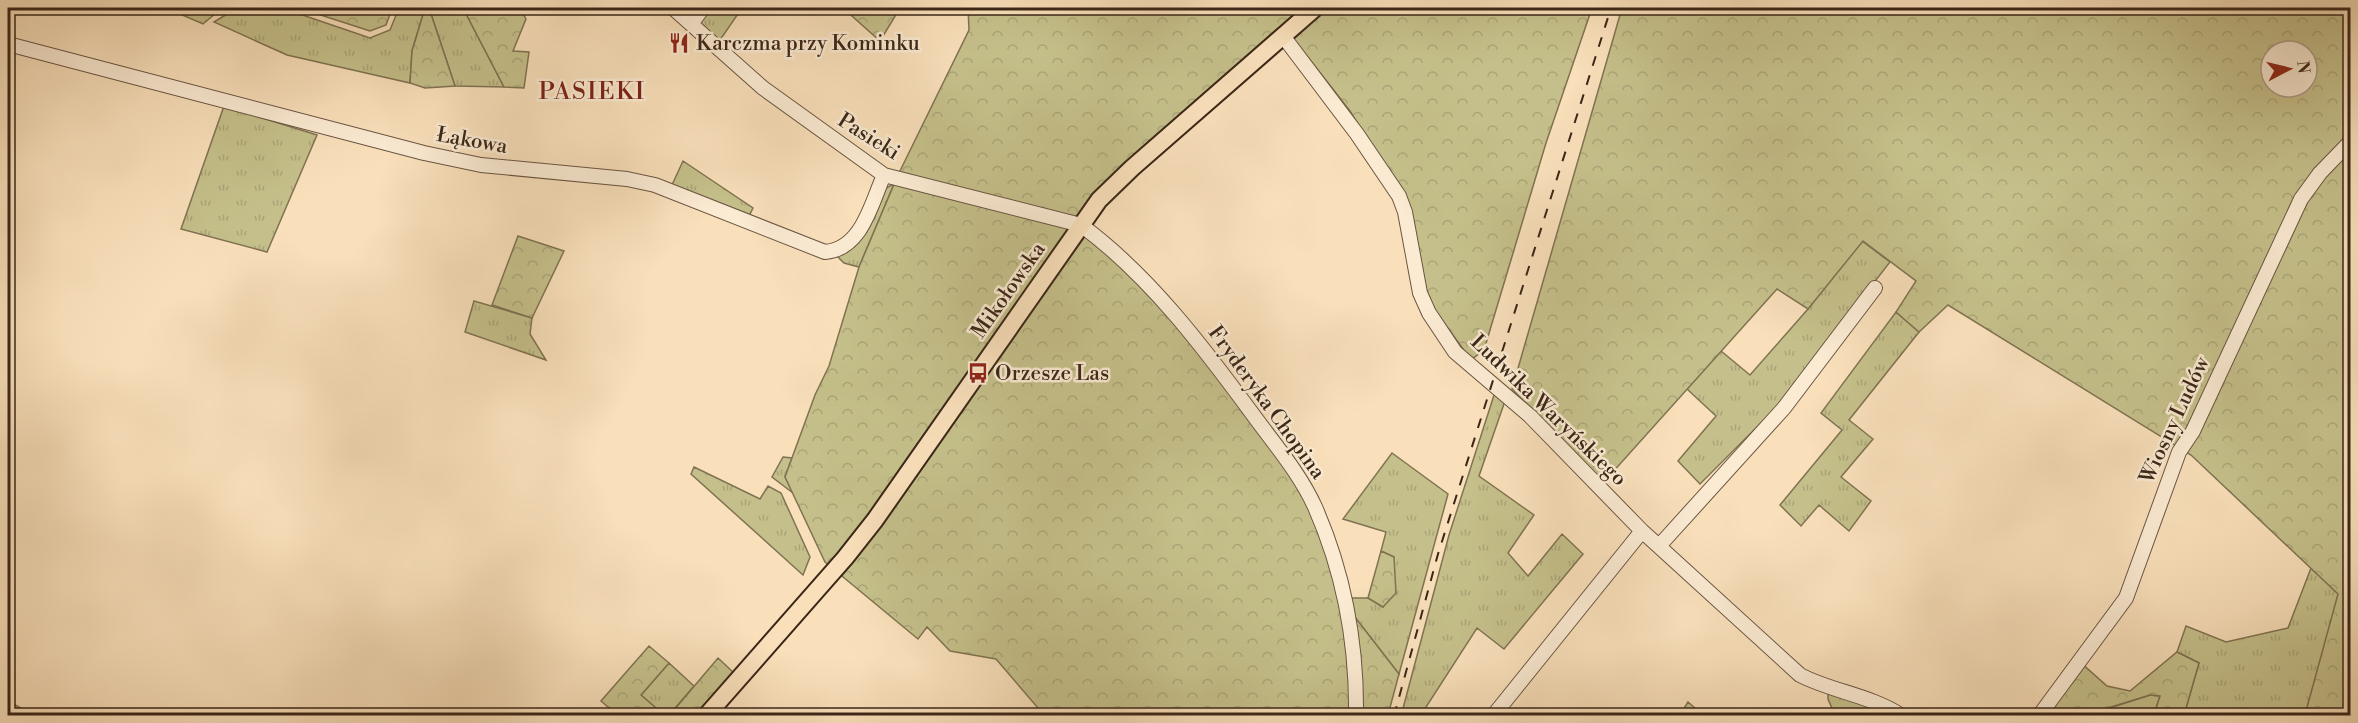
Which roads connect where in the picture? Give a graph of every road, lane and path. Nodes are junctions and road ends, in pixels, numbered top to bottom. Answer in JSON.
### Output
{"nodes":[{"id":1,"x":673,"y":8,"type":"edge"},
{"id":2,"x":703,"y":8,"type":"edge"},
{"id":3,"x":1315,"y":8,"type":"edge"},
{"id":4,"x":691,"y":24,"type":"junction"},
{"id":5,"x":1283,"y":36,"type":"junction"},
{"id":6,"x":8,"y":44,"type":"edge"},
{"id":7,"x":2350,"y":142,"type":"edge"},
{"id":8,"x":884,"y":175,"type":"junction"},
{"id":9,"x":1081,"y":225,"type":"junction"},
{"id":10,"x":1875,"y":288,"type":"dead end"},
{"id":11,"x":1642,"y":531,"type":"junction"},
{"id":12,"x":1659,"y":546,"type":"junction"},
{"id":13,"x":706,"y":716,"type":"edge"},
{"id":14,"x":1356,"y":716,"type":"edge"},
{"id":15,"x":1493,"y":716,"type":"edge"},
{"id":16,"x":1902,"y":716,"type":"edge"},
{"id":17,"x":2038,"y":716,"type":"edge"}],
"edges":[{"from":1,"to":4,"type":"street","name":"Pasieki"},
{"from":2,"to":4,"type":"street"},
{"from":3,"to":5,"type":"main road","name":"Mikołowska"},
{"from":4,"to":8,"type":"street","name":"Pasieki"},
{"from":5,"to":9,"type":"main road","name":"Mikołowska"},
{"from":5,"to":11,"type":"street","name":"Ludwika Waryńskiego"},
{"from":6,"to":8,"type":"street","name":"Łąkowa"},
{"from":7,"to":17,"type":"street","name":"Wiosny Ludów"},
{"from":8,"to":9,"type":"street","name":"Pasieki"},
{"from":9,"to":13,"type":"main road","name":"Mikołowska"},
{"from":9,"to":14,"type":"street","name":"Fryderyka Chopina"},
{"from":10,"to":12,"type":"street"},
{"from":11,"to":12,"type":"street","name":"Ludwika Waryńskiego"},
{"from":11,"to":15,"type":"street"},
{"from":12,"to":16,"type":"street","name":"Ludwika Waryńskiego"}]}
